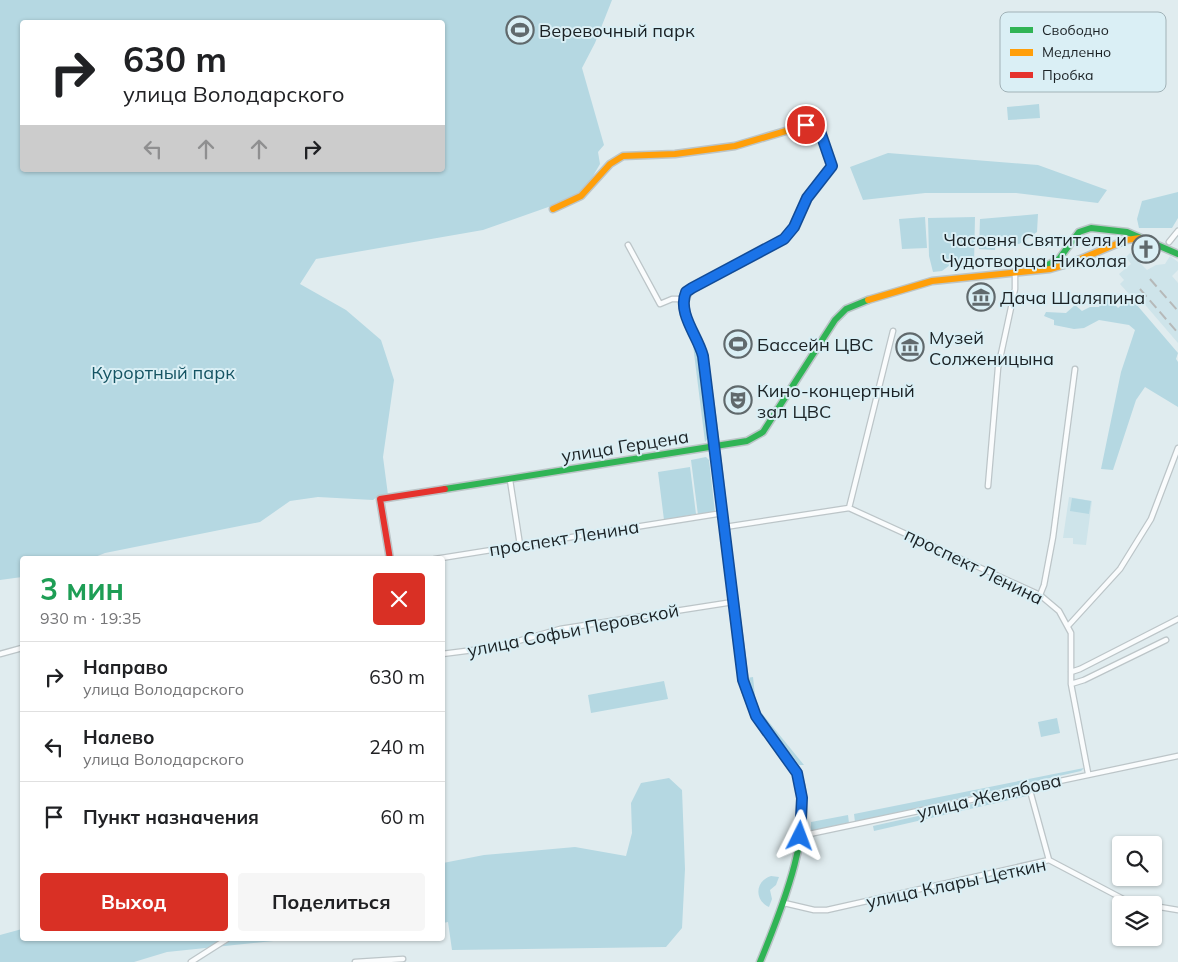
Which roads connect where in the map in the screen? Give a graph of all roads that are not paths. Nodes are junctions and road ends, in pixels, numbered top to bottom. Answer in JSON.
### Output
{"nodes":[{"id":1,"x":553,"y":208,"type":"dead end"},
{"id":2,"x":1178,"y":230,"type":"edge"},
{"id":3,"x":1140,"y":238,"type":"junction"},
{"id":4,"x":1169,"y":242,"type":"dead end"},
{"id":5,"x":628,"y":244,"type":"dead end"},
{"id":6,"x":1178,"y":254,"type":"edge"},
{"id":7,"x":1042,"y":268,"type":"junction"},
{"id":8,"x":1014,"y":273,"type":"junction"},
{"id":9,"x":683,"y":299,"type":"junction"},
{"id":10,"x":893,"y":331,"type":"dead end"},
{"id":11,"x":1075,"y":369,"type":"dead end"},
{"id":12,"x":714,"y":447,"type":"junction"},
{"id":13,"x":1178,"y":448,"type":"edge"},
{"id":14,"x":510,"y":480,"type":"junction"},
{"id":15,"x":988,"y":486,"type":"dead end"},
{"id":16,"x":849,"y":508,"type":"junction"},
{"id":17,"x":723,"y":513,"type":"junction"},
{"id":18,"x":725,"y":527,"type":"junction"},
{"id":19,"x":520,"y":545,"type":"junction"},
{"id":20,"x":390,"y":556,"type":"edge"},
{"id":21,"x":445,"y":557,"type":"edge"},
{"id":22,"x":1040,"y":595,"type":"junction"},
{"id":23,"x":733,"y":602,"type":"junction"},
{"id":24,"x":1178,"y":619,"type":"edge"},
{"id":25,"x":1068,"y":626,"type":"junction"},
{"id":26,"x":1166,"y":640,"type":"dead end"},
{"id":27,"x":20,"y":649,"type":"edge"},
{"id":28,"x":0,"y":654,"type":"edge"},
{"id":29,"x":445,"y":654,"type":"edge"},
{"id":30,"x":1070,"y":672,"type":"junction"},
{"id":31,"x":1071,"y":684,"type":"junction"},
{"id":32,"x":1178,"y":756,"type":"edge"},
{"id":33,"x":1088,"y":773,"type":"junction"},
{"id":34,"x":1029,"y":787,"type":"junction"},
{"id":35,"x":800,"y":836,"type":"junction"},
{"id":36,"x":1049,"y":860,"type":"junction"},
{"id":37,"x":1117,"y":896,"type":"edge"},
{"id":38,"x":784,"y":903,"type":"junction"},
{"id":39,"x":1162,"y":907,"type":"edge"},
{"id":40,"x":1178,"y":910,"type":"edge"},
{"id":41,"x":224,"y":941,"type":"edge"},
{"id":42,"x":403,"y":959,"type":"dead end"},
{"id":43,"x":191,"y":962,"type":"edge"},
{"id":44,"x":355,"y":962,"type":"edge"},
{"id":45,"x":760,"y":962,"type":"edge"}],
"edges":[{"from":1,"to":9,"type":"main road"},
{"from":2,"to":4,"type":"street"},
{"from":3,"to":6,"type":"main road"},
{"from":3,"to":7,"type":"main road"},
{"from":3,"to":7,"type":"main road"},
{"from":5,"to":9,"type":"street"},
{"from":7,"to":8,"type":"main road"},
{"from":8,"to":12,"type":"main road","name":"улица Герцена"},
{"from":8,"to":15,"type":"street"},
{"from":9,"to":12,"type":"main road"},
{"from":10,"to":16,"type":"street"},
{"from":11,"to":22,"type":"street"},
{"from":12,"to":14,"type":"main road","name":"улица Герцена"},
{"from":12,"to":17,"type":"main road"},
{"from":13,"to":25,"type":"street"},
{"from":14,"to":19,"type":"street"},
{"from":14,"to":20,"type":"main road","name":"улица Герцена"},
{"from":16,"to":18,"type":"street"},
{"from":16,"to":22,"type":"street","name":"проспект Ленина"},
{"from":17,"to":18,"type":"main road"},
{"from":17,"to":19,"type":"street","name":"проспект Ленина"},
{"from":18,"to":23,"type":"main road"},
{"from":19,"to":21,"type":"street","name":"проспект Ленина"},
{"from":22,"to":25,"type":"street","name":"проспект Ленина"},
{"from":23,"to":29,"type":"street","name":"улица Софьи Перовской"},
{"from":23,"to":35,"type":"main road"},
{"from":24,"to":30,"type":"street"},
{"from":25,"to":30,"type":"street","name":"проспект Ленина"},
{"from":26,"to":31,"type":"street"},
{"from":27,"to":28,"type":"street"},
{"from":30,"to":31,"type":"street","name":"проспект Ленина"},
{"from":31,"to":33,"type":"street","name":"проспект Ленина"},
{"from":32,"to":33,"type":"street","name":"улица Желябова"},
{"from":33,"to":34,"type":"street","name":"улица Желябова"},
{"from":34,"to":35,"type":"street","name":"улица Желябова"},
{"from":34,"to":36,"type":"street"},
{"from":35,"to":38,"type":"main road"},
{"from":36,"to":37,"type":"street","name":"улица Клары Цеткин"},
{"from":36,"to":38,"type":"street","name":"улица Клары Цеткин"},
{"from":38,"to":45,"type":"main road"},
{"from":39,"to":40,"type":"street"},
{"from":41,"to":43,"type":"street"},
{"from":42,"to":44,"type":"street"}]}
